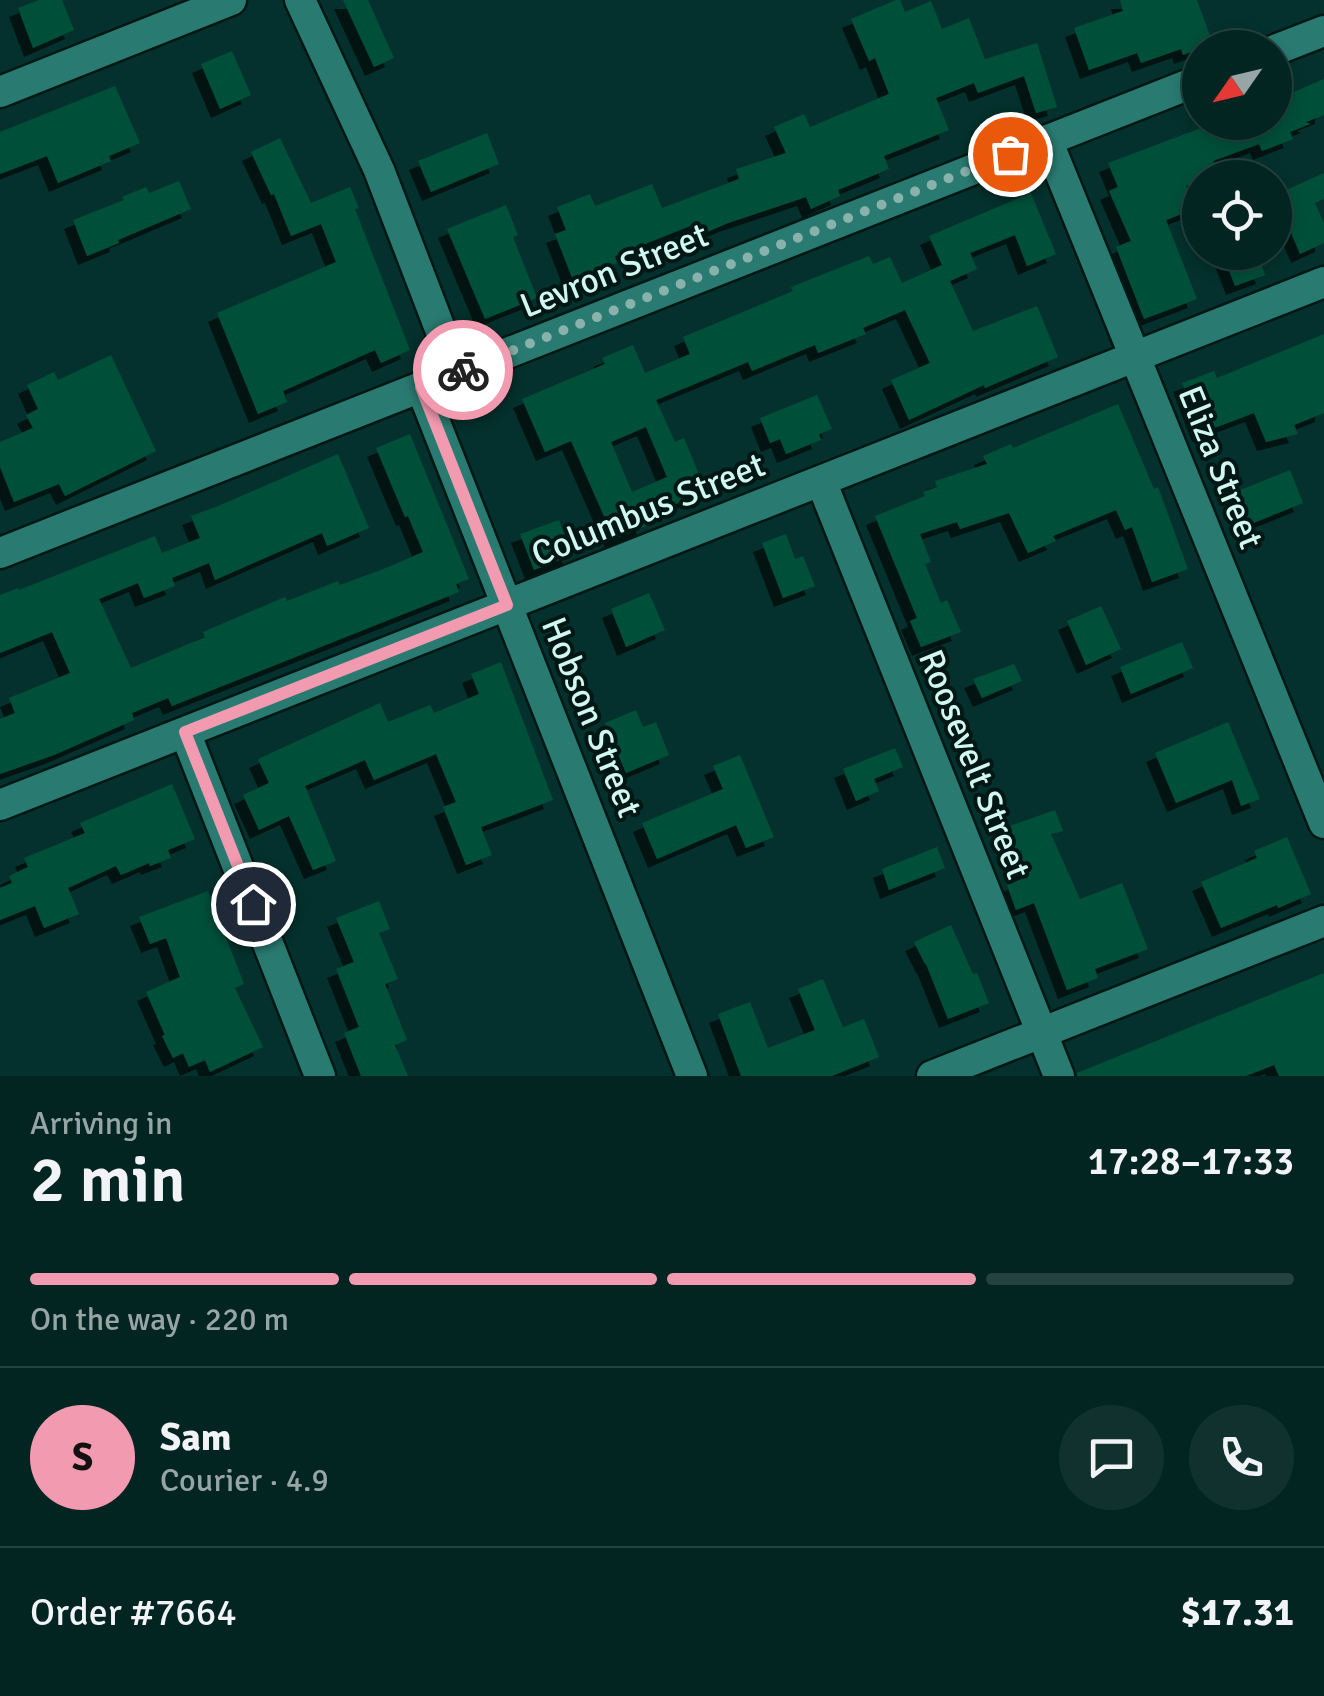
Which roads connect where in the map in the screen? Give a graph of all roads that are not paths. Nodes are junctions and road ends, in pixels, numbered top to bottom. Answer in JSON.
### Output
{"nodes":[{"id":1,"x":231,"y":0,"type":"edge"},
{"id":2,"x":300,"y":0,"type":"edge"},
{"id":3,"x":1324,"y":30,"type":"edge"},
{"id":4,"x":1292,"y":43,"type":"edge"},
{"id":5,"x":1182,"y":87,"type":"edge"},
{"id":6,"x":0,"y":92,"type":"edge"},
{"id":7,"x":1048,"y":140,"type":"junction"},
{"id":8,"x":1324,"y":282,"type":"edge"},
{"id":9,"x":1135,"y":356,"type":"junction"},
{"id":10,"x":457,"y":372,"type":"junction"},
{"id":11,"x":421,"y":387,"type":"junction"},
{"id":12,"x":820,"y":481,"type":"junction"},
{"id":13,"x":0,"y":553,"type":"edge"},
{"id":14,"x":507,"y":605,"type":"junction"},
{"id":15,"x":185,"y":732,"type":"junction"},
{"id":16,"x":0,"y":805,"type":"edge"},
{"id":17,"x":1324,"y":823,"type":"edge"},
{"id":18,"x":1324,"y":921,"type":"edge"},
{"id":19,"x":1042,"y":1032,"type":"junction"},
{"id":20,"x":320,"y":1076,"type":"edge"},
{"id":21,"x":692,"y":1076,"type":"edge"},
{"id":22,"x":932,"y":1076,"type":"edge"},
{"id":23,"x":1059,"y":1076,"type":"edge"}],
"edges":[{"from":1,"to":6,"type":"street"},
{"from":2,"to":10,"type":"street"},
{"from":3,"to":4,"type":"street"},
{"from":5,"to":7,"type":"street","name":"Levron Street"},
{"from":7,"to":9,"type":"street","name":"Eliza Street"},
{"from":7,"to":10,"type":"street","name":"Levron Street"},
{"from":8,"to":9,"type":"street","name":"Columbus Street"},
{"from":9,"to":12,"type":"street","name":"Columbus Street"},
{"from":9,"to":17,"type":"street","name":"Eliza Street"},
{"from":10,"to":11,"type":"street","name":"Levron Street"},
{"from":11,"to":13,"type":"street","name":"Levron Street"},
{"from":11,"to":14,"type":"street","name":"Hobson Street"},
{"from":12,"to":14,"type":"street","name":"Columbus Street"},
{"from":12,"to":19,"type":"street","name":"Roosevelt Street"},
{"from":14,"to":15,"type":"street","name":"Columbus Street"},
{"from":14,"to":21,"type":"street","name":"Hobson Street"},
{"from":15,"to":16,"type":"street","name":"Columbus Street"},
{"from":15,"to":20,"type":"street"},
{"from":18,"to":19,"type":"street"},
{"from":19,"to":22,"type":"street"},
{"from":19,"to":23,"type":"street","name":"Roosevelt Street"}]}
